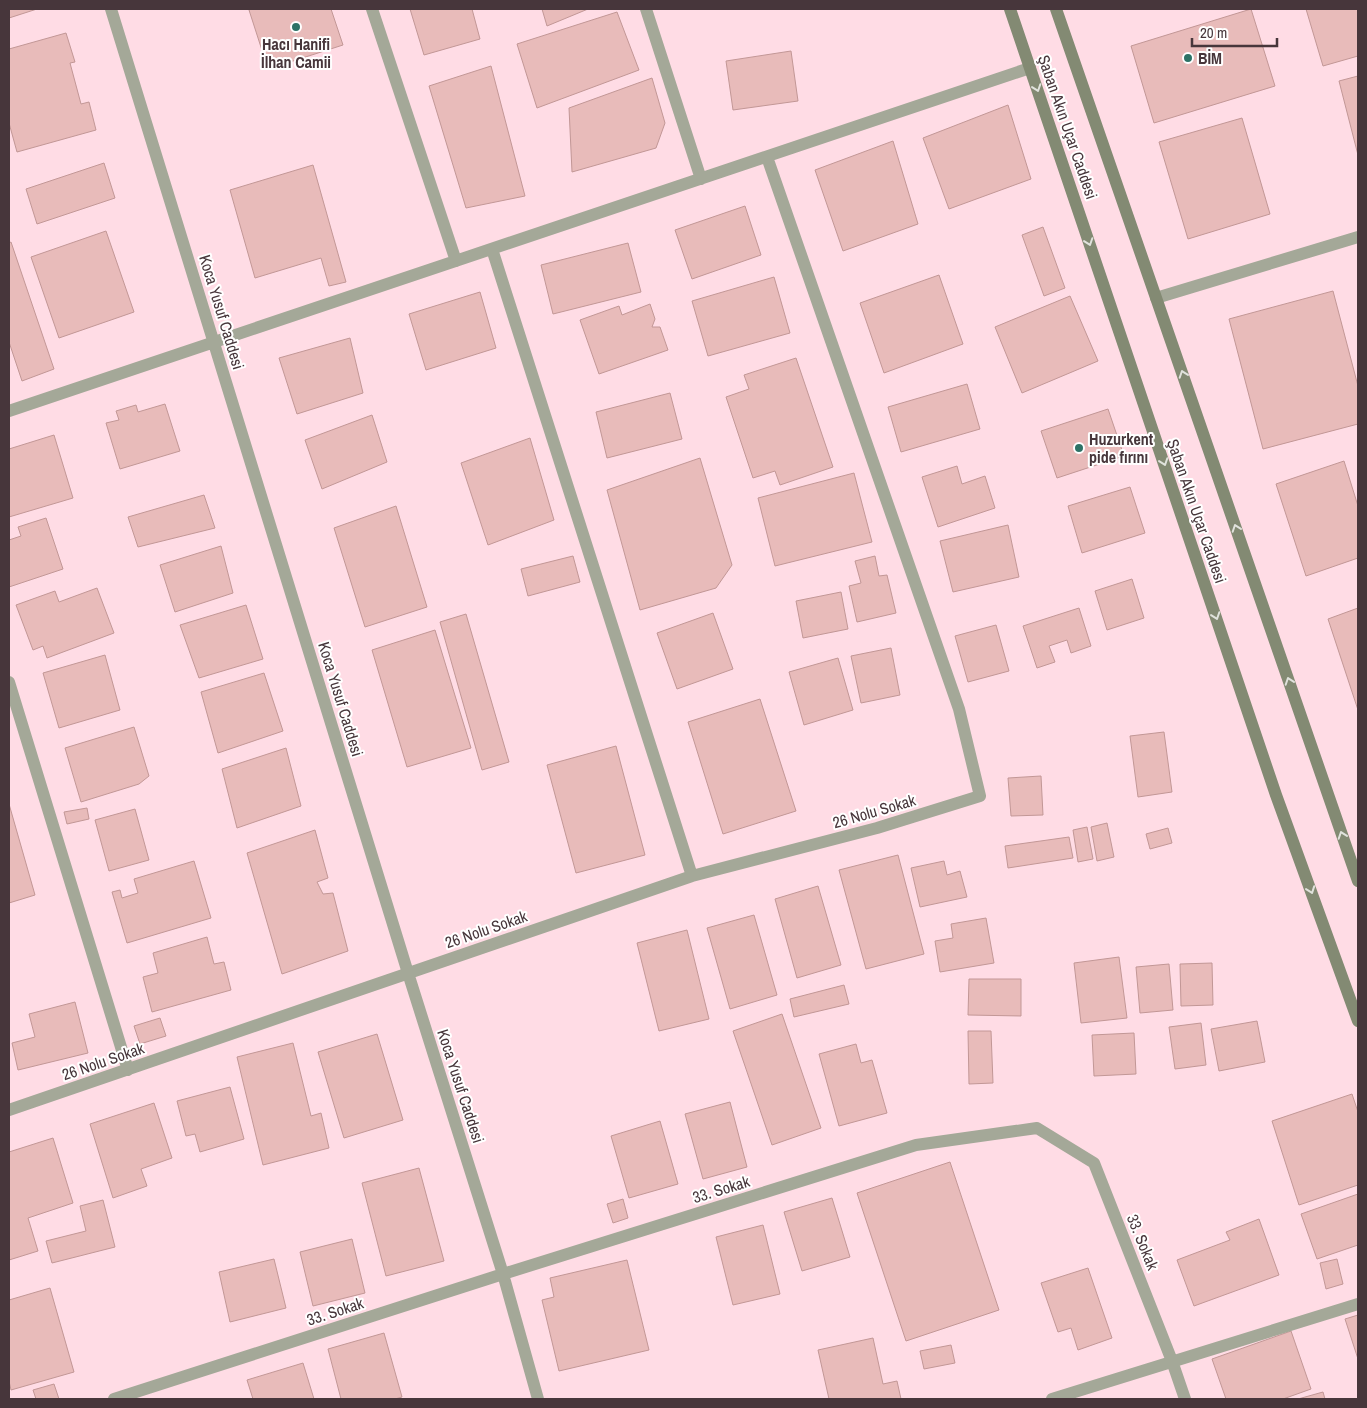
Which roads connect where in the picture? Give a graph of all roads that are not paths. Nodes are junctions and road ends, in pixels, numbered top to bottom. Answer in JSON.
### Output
{"nodes":[{"id":1,"x":111,"y":9,"type":"edge"},
{"id":2,"x":372,"y":9,"type":"edge"},
{"id":3,"x":646,"y":9,"type":"edge"},
{"id":4,"x":1010,"y":9,"type":"edge"},
{"id":5,"x":1056,"y":9,"type":"edge"},
{"id":6,"x":1030,"y":68,"type":"junction"},
{"id":7,"x":767,"y":157,"type":"junction"},
{"id":8,"x":701,"y":179,"type":"junction"},
{"id":9,"x":1358,"y":237,"type":"edge"},
{"id":10,"x":492,"y":249,"type":"junction"},
{"id":11,"x":456,"y":261,"type":"junction"},
{"id":12,"x":1156,"y":298,"type":"junction"},
{"id":13,"x":215,"y":342,"type":"junction"},
{"id":14,"x":9,"y":411,"type":"edge"},
{"id":15,"x":9,"y":682,"type":"edge"},
{"id":16,"x":692,"y":876,"type":"junction"},
{"id":17,"x":1358,"y":881,"type":"edge"},
{"id":18,"x":408,"y":973,"type":"junction"},
{"id":19,"x":1358,"y":1022,"type":"edge"},
{"id":20,"x":128,"y":1070,"type":"junction"},
{"id":21,"x":9,"y":1110,"type":"edge"},
{"id":22,"x":503,"y":1274,"type":"junction"},
{"id":23,"x":1358,"y":1304,"type":"edge"},
{"id":24,"x":1172,"y":1361,"type":"junction"},
{"id":25,"x":114,"y":1399,"type":"edge"},
{"id":26,"x":538,"y":1399,"type":"edge"},
{"id":27,"x":1052,"y":1399,"type":"edge"},
{"id":28,"x":1185,"y":1399,"type":"edge"}],
"edges":[{"from":1,"to":13,"type":"street","name":"Koca Yusuf Caddesi"},
{"from":2,"to":11,"type":"street"},
{"from":3,"to":8,"type":"street"},
{"from":4,"to":6,"type":"main road","name":"Şaban Akın Uçar Caddesi"},
{"from":5,"to":12,"type":"main road","name":"Şaban Akın Uçar Caddesi"},
{"from":6,"to":7,"type":"street"},
{"from":6,"to":19,"type":"main road","name":"Şaban Akın Uçar Caddesi","one_way":true},
{"from":7,"to":8,"type":"street"},
{"from":7,"to":16,"type":"street","name":"26 Nolu Sokak"},
{"from":8,"to":10,"type":"street"},
{"from":9,"to":12,"type":"street"},
{"from":10,"to":11,"type":"street"},
{"from":10,"to":16,"type":"street"},
{"from":11,"to":13,"type":"street"},
{"from":17,"to":12,"type":"main road","name":"Şaban Akın Uçar Caddesi","one_way":true},
{"from":13,"to":14,"type":"street"},
{"from":13,"to":18,"type":"street","name":"Koca Yusuf Caddesi"},
{"from":15,"to":20,"type":"street"},
{"from":16,"to":18,"type":"street","name":"26 Nolu Sokak"},
{"from":18,"to":20,"type":"street","name":"26 Nolu Sokak"},
{"from":18,"to":22,"type":"street","name":"Koca Yusuf Caddesi"},
{"from":20,"to":21,"type":"street","name":"26 Nolu Sokak"},
{"from":22,"to":24,"type":"street","name":"33. Sokak"},
{"from":22,"to":25,"type":"street","name":"33. Sokak"},
{"from":22,"to":26,"type":"street","name":"Koca Yusuf Caddesi"},
{"from":23,"to":24,"type":"street"},
{"from":24,"to":27,"type":"street"},
{"from":24,"to":28,"type":"street","name":"33. Sokak"}]}
